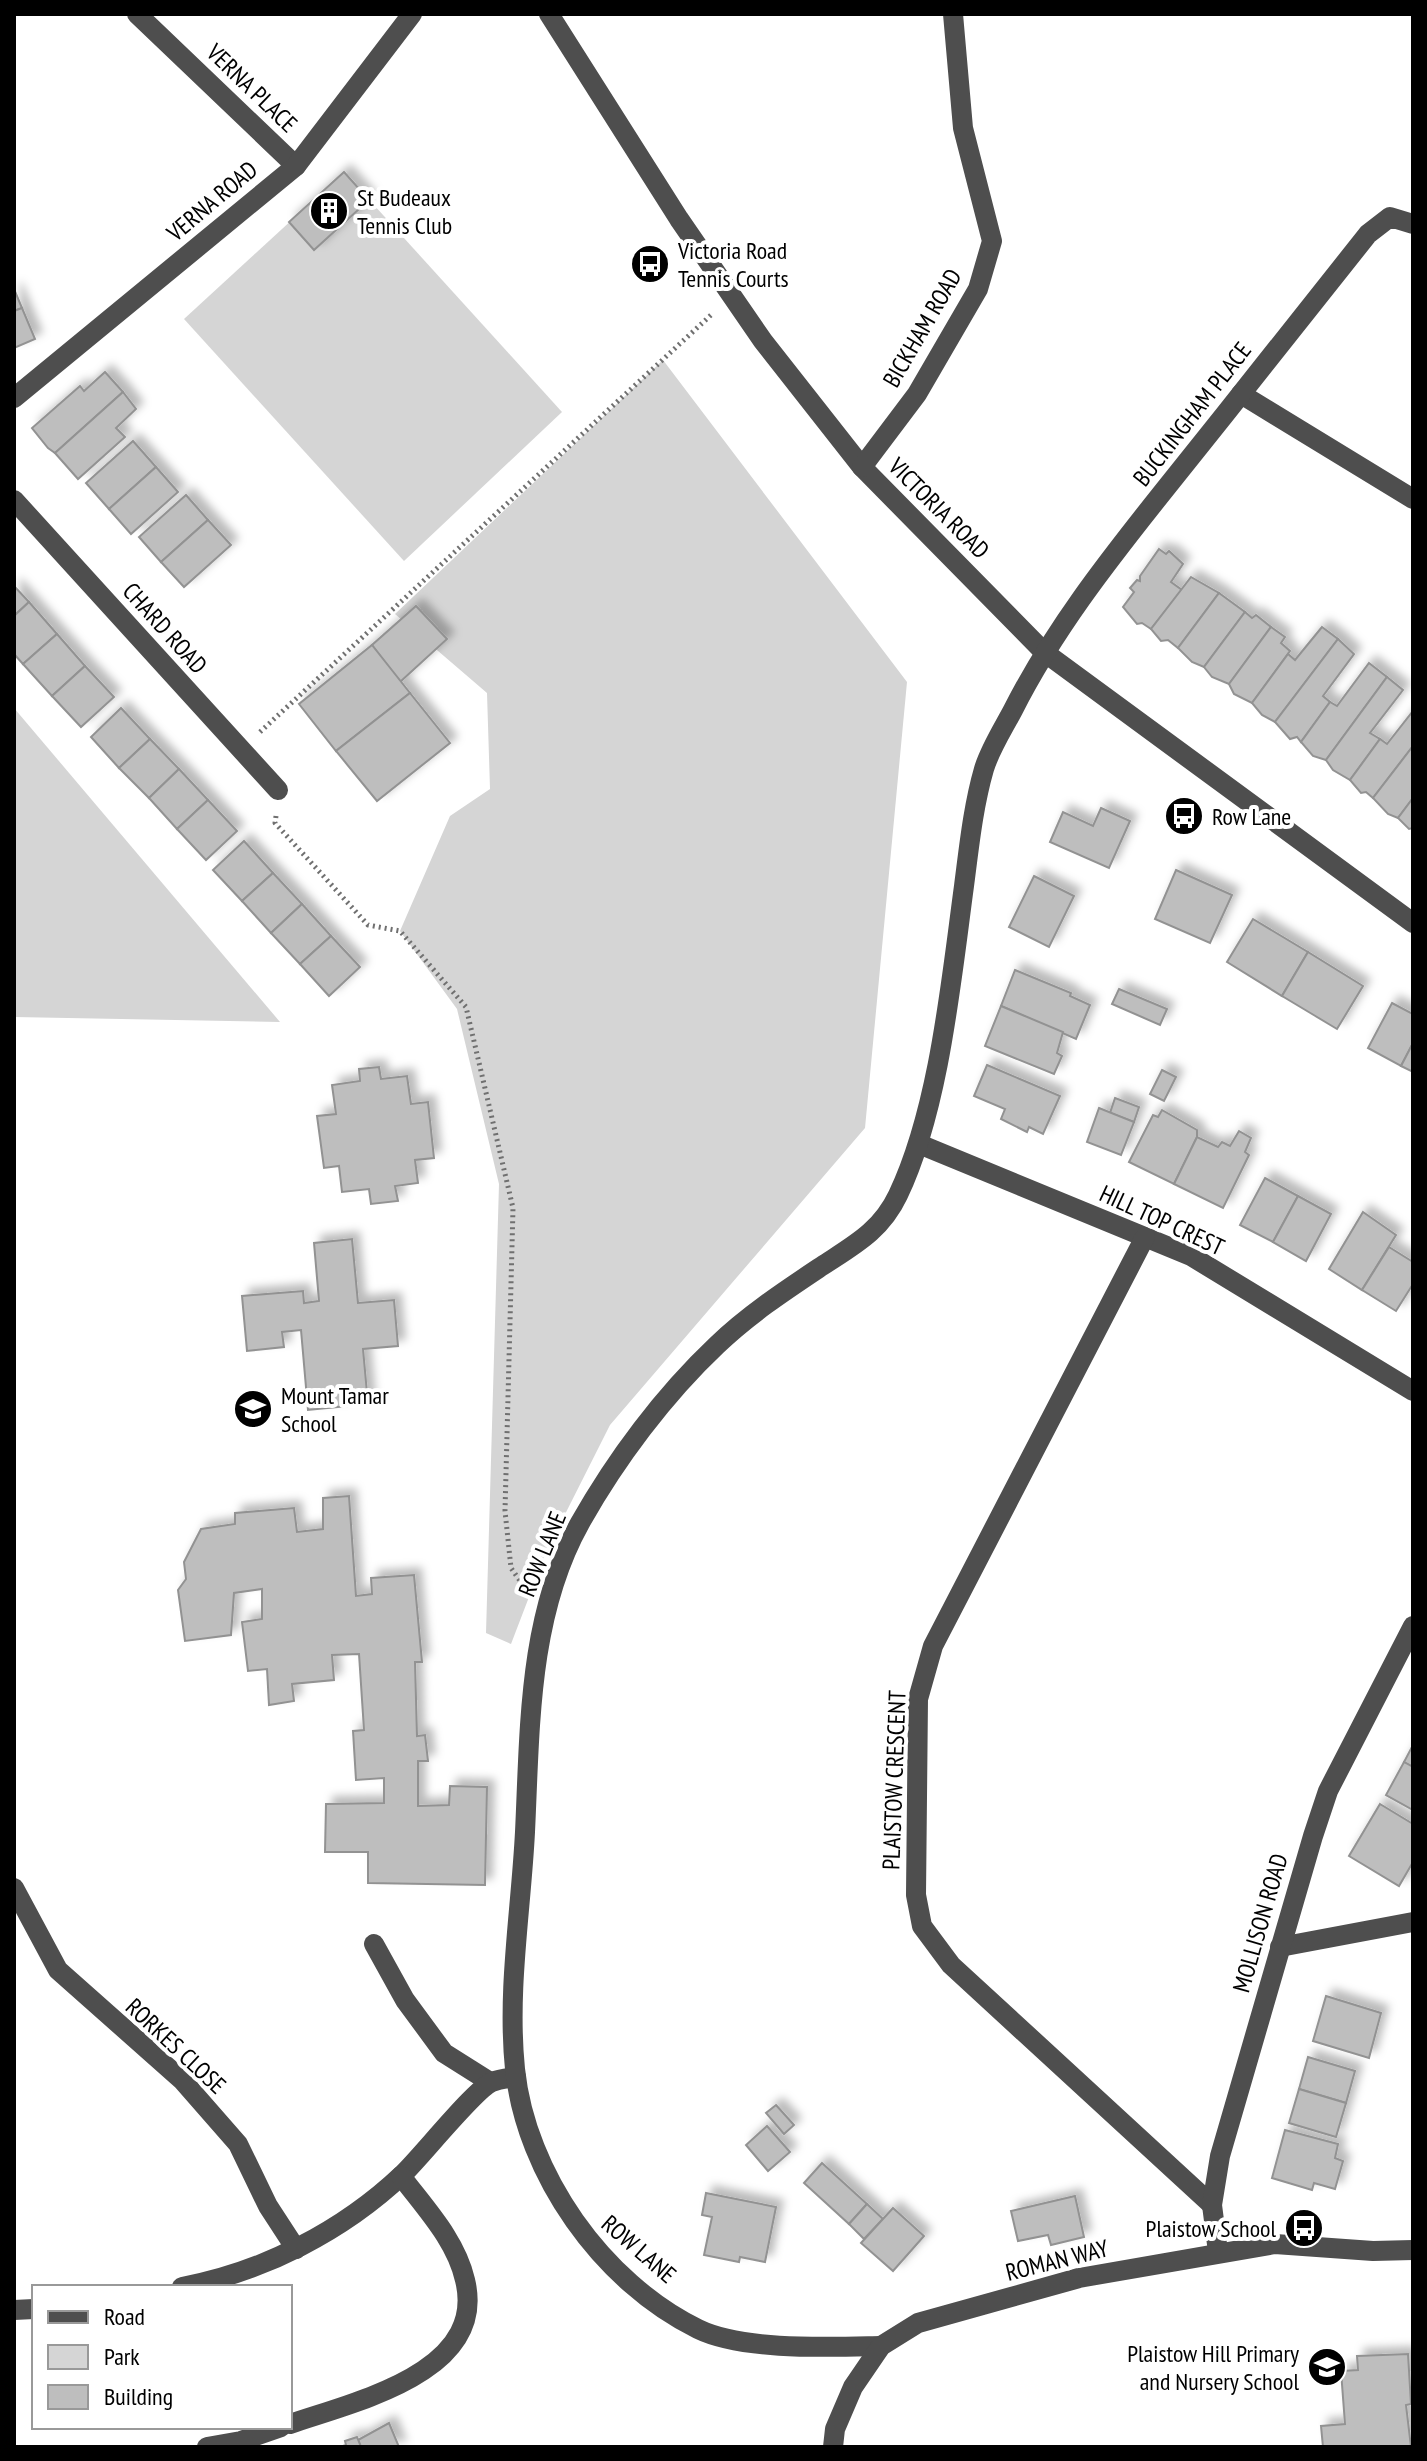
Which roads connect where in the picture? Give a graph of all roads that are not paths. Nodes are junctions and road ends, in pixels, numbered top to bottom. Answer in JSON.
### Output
{"nodes":[{"id":1,"x":137,"y":14,"type":"edge"},
{"id":2,"x":412,"y":14,"type":"edge"},
{"id":3,"x":549,"y":14,"type":"edge"},
{"id":4,"x":953,"y":14,"type":"edge"},
{"id":5,"x":296,"y":166,"type":"junction"},
{"id":6,"x":1413,"y":224,"type":"edge"},
{"id":7,"x":1241,"y":394,"type":"junction"},
{"id":8,"x":14,"y":398,"type":"edge"},
{"id":9,"x":862,"y":467,"type":"junction"},
{"id":10,"x":1413,"y":499,"type":"edge"},
{"id":11,"x":14,"y":500,"type":"edge"},
{"id":12,"x":1044,"y":652,"type":"junction"},
{"id":13,"x":278,"y":790,"type":"road end"},
{"id":14,"x":1413,"y":923,"type":"edge"},
{"id":15,"x":919,"y":1144,"type":"junction"},
{"id":16,"x":1145,"y":1237,"type":"junction"},
{"id":17,"x":1413,"y":1391,"type":"edge"},
{"id":18,"x":1413,"y":1626,"type":"edge"},
{"id":19,"x":14,"y":1888,"type":"edge"},
{"id":20,"x":1413,"y":1922,"type":"edge"},
{"id":21,"x":374,"y":1944,"type":"dead end"},
{"id":22,"x":1280,"y":1947,"type":"junction"},
{"id":23,"x":516,"y":2077,"type":"junction"},
{"id":24,"x":490,"y":2082,"type":"junction"},
{"id":25,"x":401,"y":2176,"type":"junction"},
{"id":26,"x":1212,"y":2205,"type":"junction"},
{"id":27,"x":296,"y":2249,"type":"junction"},
{"id":28,"x":1413,"y":2250,"type":"edge"},
{"id":29,"x":1218,"y":2252,"type":"junction"},
{"id":30,"x":192,"y":2285,"type":"edge"},
{"id":31,"x":881,"y":2346,"type":"junction"},
{"id":32,"x":292,"y":2423,"type":"edge"},
{"id":33,"x":275,"y":2429,"type":"edge"},
{"id":34,"x":207,"y":2447,"type":"edge"},
{"id":35,"x":833,"y":2447,"type":"edge"}],
"edges":[{"from":1,"to":5,"type":"street","name":"VERNA PLACE"},
{"from":2,"to":5,"type":"street","name":"VERNA ROAD"},
{"from":3,"to":9,"type":"street","name":"VICTORIA ROAD"},
{"from":4,"to":9,"type":"street","name":"BICKHAM ROAD"},
{"from":5,"to":8,"type":"street","name":"VERNA ROAD"},
{"from":6,"to":7,"type":"street","name":"BUCKINGHAM PLACE"},
{"from":7,"to":10,"type":"street"},
{"from":7,"to":12,"type":"street","name":"BUCKINGHAM PLACE"},
{"from":9,"to":12,"type":"street","name":"VICTORIA ROAD"},
{"from":11,"to":13,"type":"street","name":"CHARD ROAD"},
{"from":12,"to":14,"type":"street","name":"VICTORIA ROAD"},
{"from":12,"to":15,"type":"street","name":"ROW LANE"},
{"from":15,"to":16,"type":"street","name":"HILL TOP CREST"},
{"from":15,"to":23,"type":"street","name":"ROW LANE"},
{"from":16,"to":17,"type":"street","name":"HILL TOP CREST"},
{"from":16,"to":26,"type":"street","name":"PLAISTOW CRESCENT"},
{"from":18,"to":22,"type":"street","name":"MOLLISON ROAD"},
{"from":19,"to":27,"type":"street","name":"RORKES CLOSE"},
{"from":20,"to":22,"type":"street"},
{"from":21,"to":24,"type":"street"},
{"from":22,"to":26,"type":"street","name":"MOLLISON ROAD"},
{"from":23,"to":24,"type":"street"},
{"from":23,"to":31,"type":"street","name":"ROW LANE"},
{"from":24,"to":25,"type":"street"},
{"from":25,"to":27,"type":"street"},
{"from":25,"to":32,"type":"street"},
{"from":26,"to":29,"type":"street","name":"MOLLISON ROAD"},
{"from":27,"to":30,"type":"street"},
{"from":28,"to":29,"type":"street","name":"ROMAN WAY"},
{"from":29,"to":31,"type":"street","name":"ROMAN WAY"},
{"from":31,"to":35,"type":"street","name":"ROMAN WAY"},
{"from":33,"to":34,"type":"street"}]}
